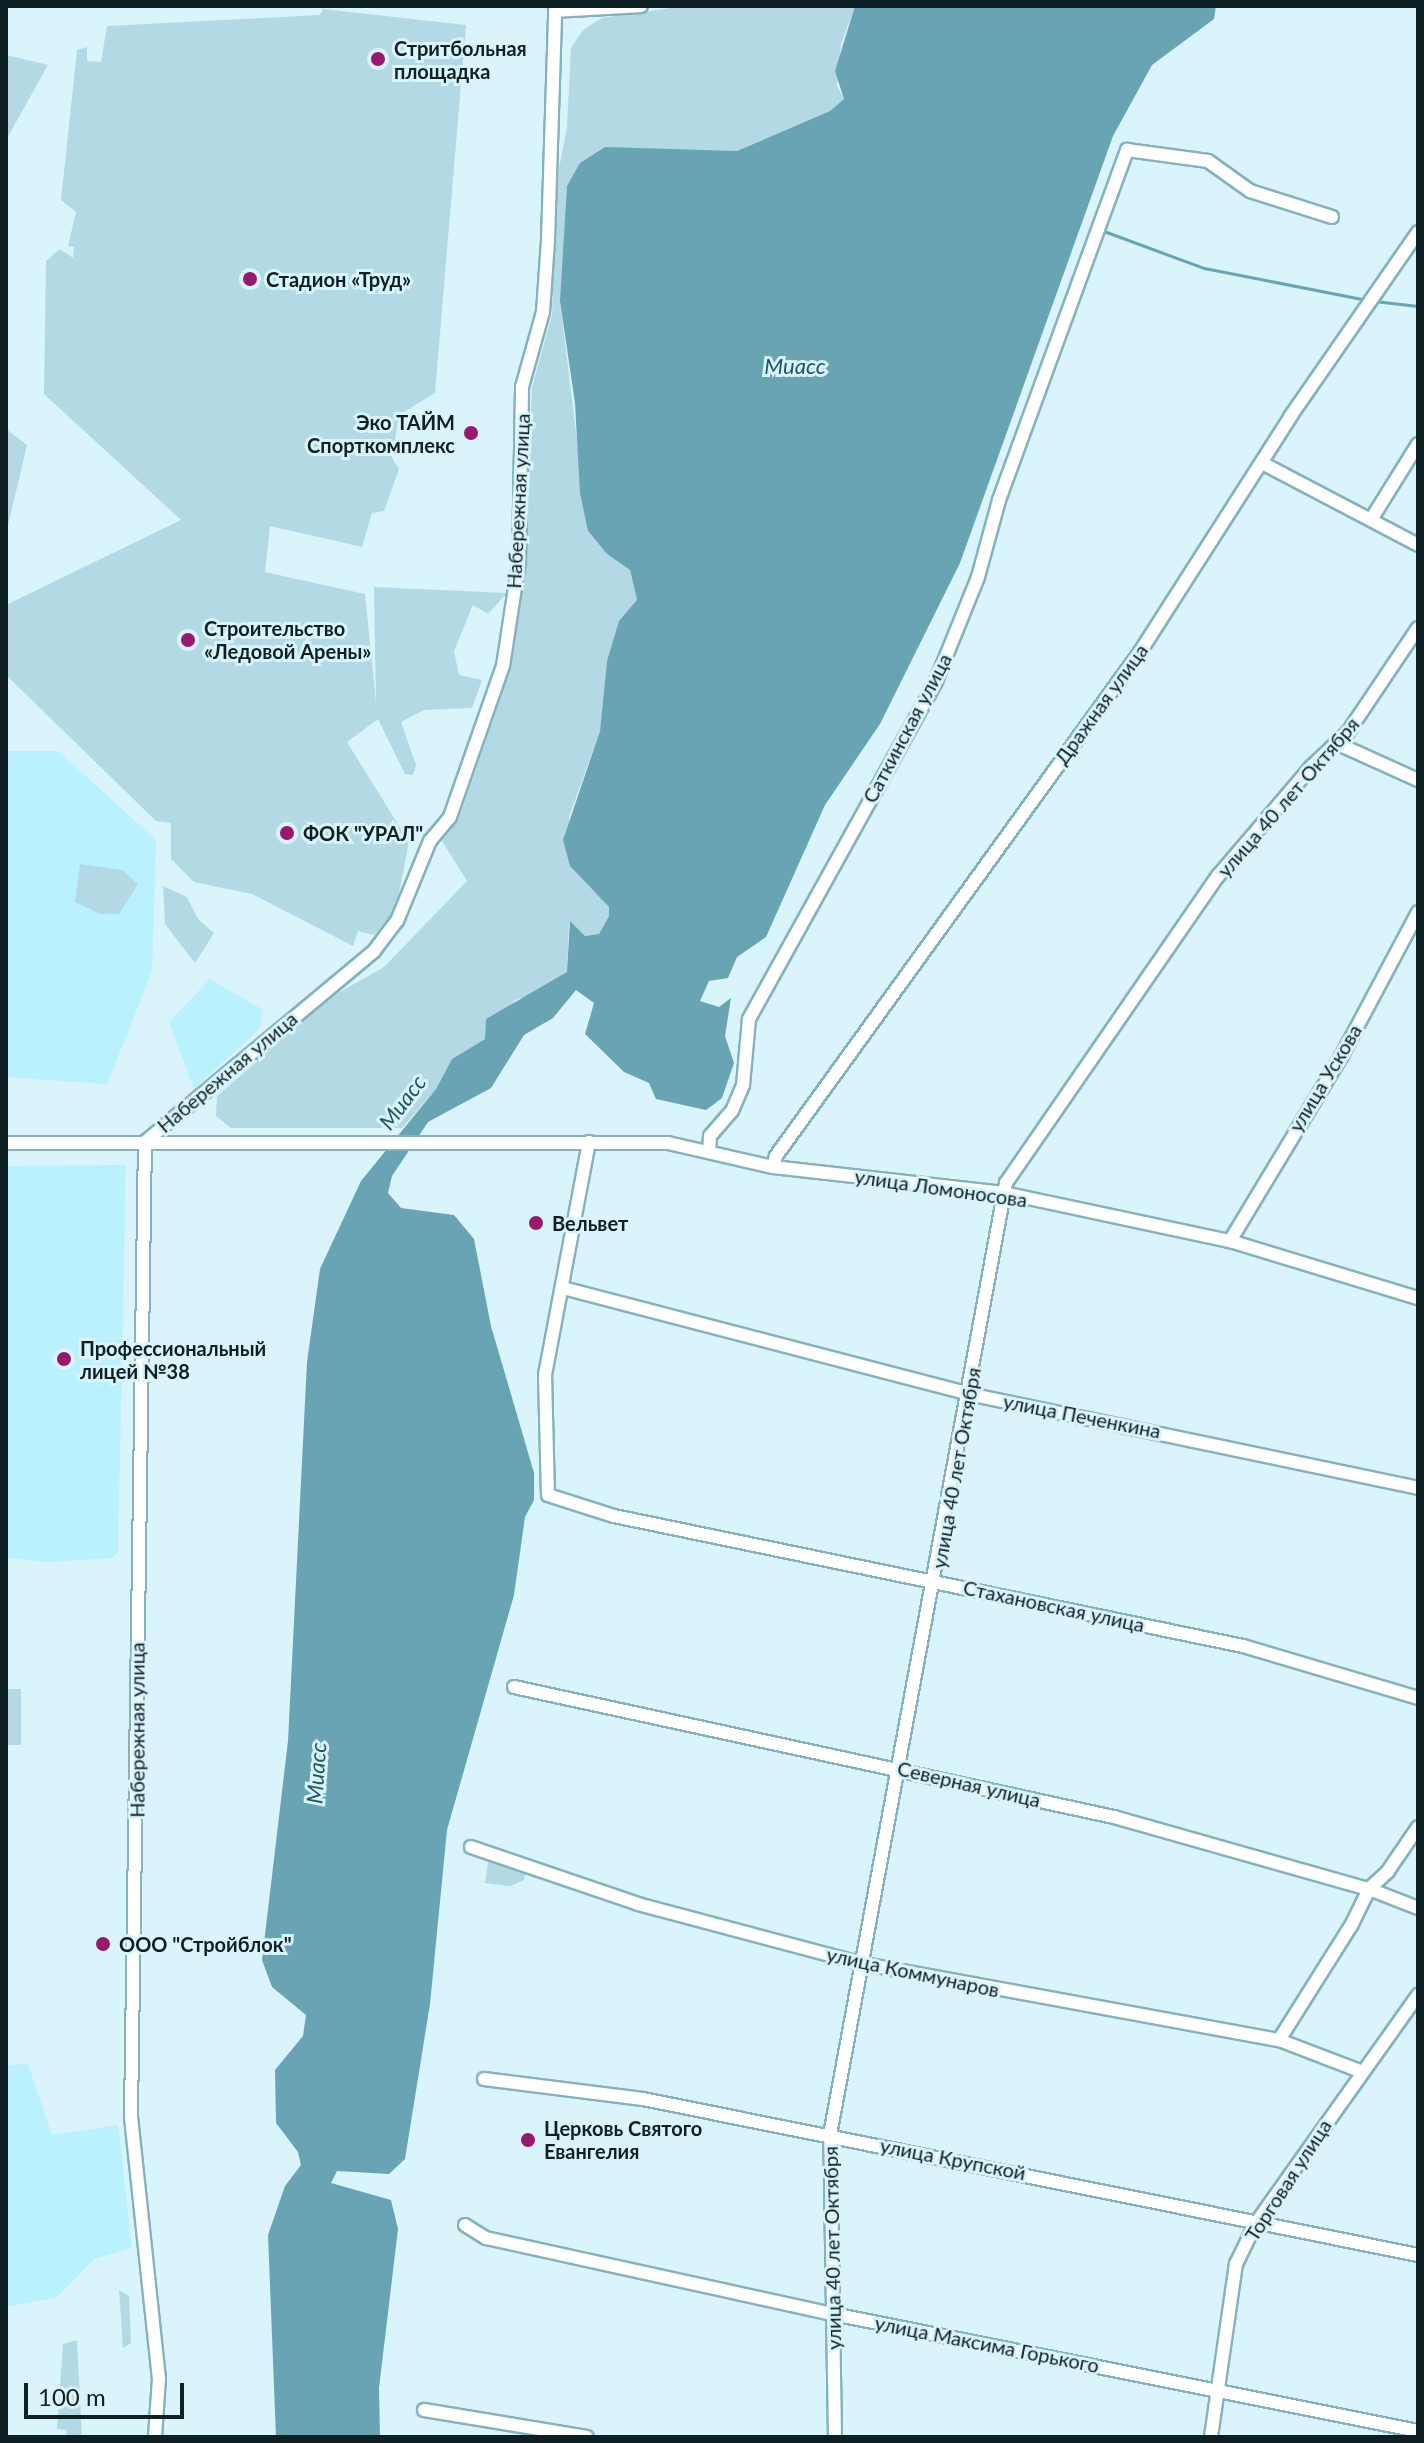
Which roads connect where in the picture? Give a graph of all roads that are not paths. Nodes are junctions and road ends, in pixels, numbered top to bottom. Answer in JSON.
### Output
{"nodes":[{"id":1,"x":641,"y":6,"type":"edge"},
{"id":2,"x":1332,"y":217,"type":"dead end"},
{"id":3,"x":1418,"y":232,"type":"edge"},
{"id":4,"x":1418,"y":444,"type":"edge"},
{"id":5,"x":1262,"y":463,"type":"junction"},
{"id":6,"x":1372,"y":518,"type":"junction"},
{"id":7,"x":1418,"y":545,"type":"edge"},
{"id":8,"x":1418,"y":628,"type":"edge"},
{"id":9,"x":1336,"y":743,"type":"junction"},
{"id":10,"x":1418,"y":780,"type":"edge"},
{"id":11,"x":1418,"y":912,"type":"edge"},
{"id":12,"x":145,"y":1142,"type":"junction"},
{"id":13,"x":589,"y":1142,"type":"junction"},
{"id":14,"x":6,"y":1143,"type":"edge"},
{"id":15,"x":709,"y":1151,"type":"junction"},
{"id":16,"x":773,"y":1167,"type":"junction"},
{"id":17,"x":1004,"y":1193,"type":"junction"},
{"id":18,"x":1230,"y":1241,"type":"junction"},
{"id":19,"x":563,"y":1288,"type":"junction"},
{"id":20,"x":1418,"y":1298,"type":"edge"},
{"id":21,"x":969,"y":1394,"type":"junction"},
{"id":22,"x":1418,"y":1488,"type":"edge"},
{"id":23,"x":936,"y":1582,"type":"junction"},
{"id":24,"x":514,"y":1687,"type":"dead end"},
{"id":25,"x":1418,"y":1698,"type":"edge"},
{"id":26,"x":901,"y":1769,"type":"junction"},
{"id":27,"x":1418,"y":1827,"type":"edge"},
{"id":28,"x":471,"y":1847,"type":"dead end"},
{"id":29,"x":1369,"y":1889,"type":"junction"},
{"id":30,"x":1418,"y":1908,"type":"edge"},
{"id":31,"x":864,"y":1964,"type":"junction"},
{"id":32,"x":1418,"y":1995,"type":"edge"},
{"id":33,"x":1279,"y":2040,"type":"junction"},
{"id":34,"x":1360,"y":2071,"type":"junction"},
{"id":35,"x":484,"y":2079,"type":"dead end"},
{"id":36,"x":830,"y":2135,"type":"junction"},
{"id":37,"x":1256,"y":2223,"type":"junction"},
{"id":38,"x":465,"y":2225,"type":"dead end"},
{"id":39,"x":1418,"y":2255,"type":"edge"},
{"id":40,"x":833,"y":2314,"type":"junction"},
{"id":41,"x":1219,"y":2391,"type":"junction"},
{"id":42,"x":424,"y":2410,"type":"dead end"},
{"id":43,"x":1418,"y":2431,"type":"edge"},
{"id":44,"x":155,"y":2437,"type":"edge"},
{"id":45,"x":587,"y":2437,"type":"edge"},
{"id":46,"x":835,"y":2437,"type":"edge"},
{"id":47,"x":1211,"y":2437,"type":"edge"}],
"edges":[{"from":1,"to":12,"type":"street","name":"Набережная улица"},
{"from":2,"to":15,"type":"street","name":"Саткинская улица"},
{"from":3,"to":5,"type":"street","name":"Дражная улица"},
{"from":4,"to":6,"type":"street"},
{"from":5,"to":6,"type":"street"},
{"from":5,"to":16,"type":"street","name":"Дражная улица"},
{"from":6,"to":7,"type":"street"},
{"from":8,"to":9,"type":"street","name":"улица 40 лет Октября"},
{"from":9,"to":10,"type":"street"},
{"from":9,"to":17,"type":"street","name":"улица 40 лет Октября"},
{"from":11,"to":18,"type":"street","name":"улица Ускова"},
{"from":12,"to":13,"type":"street","name":"улица Ломоносова"},
{"from":12,"to":14,"type":"street","name":"улица Ломоносова"},
{"from":12,"to":44,"type":"street","name":"Набережная улица"},
{"from":13,"to":15,"type":"street","name":"улица Ломоносова"},
{"from":13,"to":19,"type":"street"},
{"from":15,"to":16,"type":"street","name":"улица Ломоносова"},
{"from":16,"to":17,"type":"street","name":"улица Ломоносова"},
{"from":17,"to":18,"type":"street","name":"улица Ломоносова"},
{"from":17,"to":21,"type":"street","name":"улица 40 лет Октября"},
{"from":18,"to":20,"type":"street","name":"улица Ломоносова"},
{"from":19,"to":21,"type":"street","name":"улица Печенкина"},
{"from":19,"to":23,"type":"street","name":"Стахановская улица"},
{"from":21,"to":22,"type":"street","name":"улица Печенкина"},
{"from":21,"to":23,"type":"street","name":"улица 40 лет Октября"},
{"from":23,"to":25,"type":"street","name":"Стахановская улица"},
{"from":23,"to":26,"type":"street","name":"улица 40 лет Октября"},
{"from":24,"to":26,"type":"street","name":"Северная улица"},
{"from":26,"to":29,"type":"street","name":"Северная улица"},
{"from":26,"to":31,"type":"street","name":"улица 40 лет Октября"},
{"from":27,"to":29,"type":"street"},
{"from":28,"to":31,"type":"street","name":"улица Коммунаров"},
{"from":29,"to":30,"type":"street","name":"Северная улица"},
{"from":29,"to":33,"type":"street"},
{"from":31,"to":33,"type":"street","name":"улица Коммунаров"},
{"from":31,"to":36,"type":"street","name":"улица 40 лет Октября"},
{"from":32,"to":34,"type":"street","name":"Торговая улица"},
{"from":33,"to":34,"type":"street","name":"улица Коммунаров"},
{"from":34,"to":37,"type":"street","name":"Торговая улица"},
{"from":35,"to":36,"type":"street","name":"улица Крупской"},
{"from":36,"to":37,"type":"street","name":"улица Крупской"},
{"from":36,"to":40,"type":"street","name":"улица 40 лет Октября"},
{"from":37,"to":39,"type":"street","name":"улица Крупской"},
{"from":37,"to":41,"type":"street","name":"Торговая улица"},
{"from":38,"to":40,"type":"street","name":"улица Максима Горького"},
{"from":40,"to":41,"type":"street","name":"улица Максима Горького"},
{"from":40,"to":46,"type":"street","name":"улица 40 лет Октября"},
{"from":41,"to":43,"type":"street","name":"улица Максима Горького"},
{"from":41,"to":47,"type":"street","name":"Торговая улица"},
{"from":42,"to":45,"type":"street"}]}
